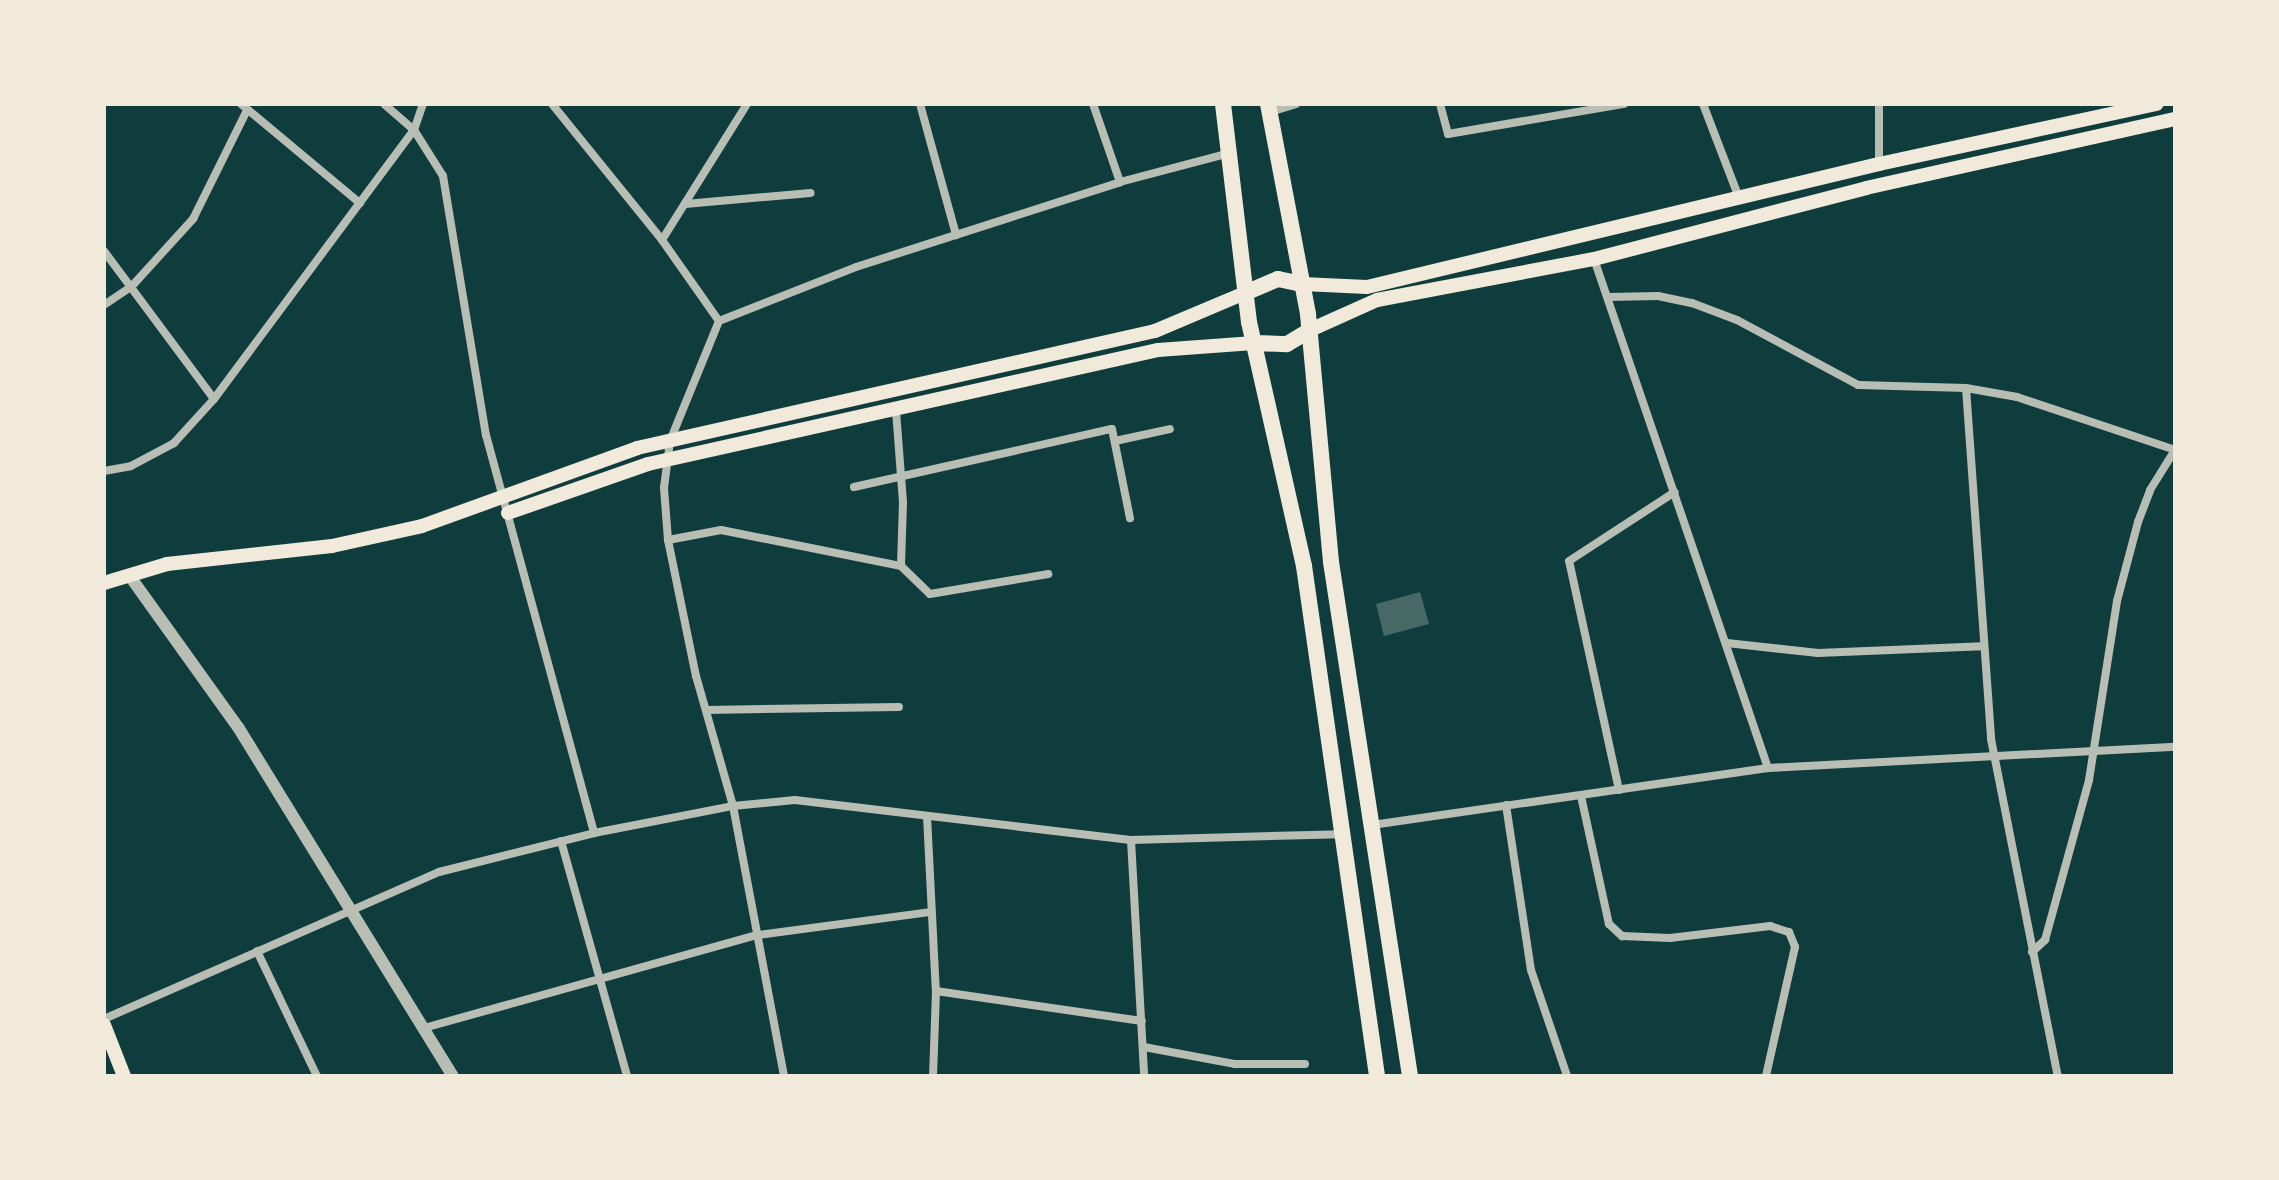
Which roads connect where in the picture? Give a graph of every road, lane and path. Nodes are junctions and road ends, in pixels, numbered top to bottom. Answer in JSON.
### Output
{"nodes":[{"id":1,"x":384,"y":104,"type":"edge"},
{"id":2,"x":423,"y":104,"type":"edge"},
{"id":3,"x":552,"y":104,"type":"edge"},
{"id":4,"x":747,"y":104,"type":"edge"},
{"id":5,"x":920,"y":104,"type":"edge"},
{"id":6,"x":1093,"y":104,"type":"edge"},
{"id":7,"x":1223,"y":104,"type":"edge"},
{"id":8,"x":1296,"y":104,"type":"edge"},
{"id":9,"x":1440,"y":104,"type":"edge"},
{"id":10,"x":1624,"y":104,"type":"edge"},
{"id":11,"x":1703,"y":104,"type":"edge"},
{"id":12,"x":1879,"y":104,"type":"edge"},
{"id":13,"x":2157,"y":104,"type":"edge"},
{"id":14,"x":244,"y":107,"type":"edge"},
{"id":15,"x":1269,"y":108,"type":"edge"},
{"id":16,"x":2116,"y":108,"type":"edge"},
{"id":17,"x":2175,"y":119,"type":"edge"},
{"id":18,"x":414,"y":130,"type":"junction"},
{"id":19,"x":1230,"y":153,"type":"junction"},
{"id":20,"x":1879,"y":164,"type":"junction"},
{"id":21,"x":1120,"y":182,"type":"junction"},
{"id":22,"x":811,"y":193,"type":"dead end"},
{"id":23,"x":1739,"y":198,"type":"junction"},
{"id":24,"x":360,"y":203,"type":"junction"},
{"id":25,"x":685,"y":204,"type":"junction"},
{"id":26,"x":956,"y":235,"type":"junction"},
{"id":27,"x":662,"y":240,"type":"junction"},
{"id":28,"x":104,"y":251,"type":"edge"},
{"id":29,"x":1594,"y":259,"type":"junction"},
{"id":30,"x":1302,"y":284,"type":"junction"},
{"id":31,"x":132,"y":286,"type":"junction"},
{"id":32,"x":1245,"y":293,"type":"junction"},
{"id":33,"x":1608,"y":297,"type":"junction"},
{"id":34,"x":104,"y":305,"type":"edge"},
{"id":35,"x":719,"y":321,"type":"junction"},
{"id":36,"x":1310,"y":330,"type":"junction"},
{"id":37,"x":1254,"y":343,"type":"junction"},
{"id":38,"x":1966,"y":388,"type":"junction"},
{"id":39,"x":214,"y":399,"type":"junction"},
{"id":40,"x":896,"y":411,"type":"junction"},
{"id":41,"x":1170,"y":429,"type":"dead end"},
{"id":42,"x":670,"y":441,"type":"junction"},
{"id":43,"x":1115,"y":441,"type":"junction"},
{"id":44,"x":2175,"y":450,"type":"edge"},
{"id":45,"x":667,"y":460,"type":"junction"},
{"id":46,"x":104,"y":471,"type":"edge"},
{"id":47,"x":901,"y":476,"type":"junction"},
{"id":48,"x":854,"y":487,"type":"dead end"},
{"id":49,"x":1675,"y":492,"type":"junction"},
{"id":50,"x":502,"y":499,"type":"junction"},
{"id":51,"x":508,"y":513,"type":"junction"},
{"id":52,"x":1130,"y":518,"type":"dead end"},
{"id":53,"x":668,"y":540,"type":"junction"},
{"id":54,"x":901,"y":566,"type":"junction"},
{"id":55,"x":1048,"y":574,"type":"dead end"},
{"id":56,"x":129,"y":575,"type":"junction"},
{"id":57,"x":104,"y":583,"type":"edge"},
{"id":58,"x":1727,"y":643,"type":"junction"},
{"id":59,"x":1982,"y":646,"type":"junction"},
{"id":60,"x":899,"y":707,"type":"dead end"},
{"id":61,"x":706,"y":710,"type":"junction"},
{"id":62,"x":2175,"y":747,"type":"edge"},
{"id":63,"x":2092,"y":750,"type":"junction"},
{"id":64,"x":1997,"y":757,"type":"junction"},
{"id":65,"x":1768,"y":768,"type":"junction"},
{"id":66,"x":1619,"y":790,"type":"junction"},
{"id":67,"x":1581,"y":796,"type":"junction"},
{"id":68,"x":1506,"y":805,"type":"junction"},
{"id":69,"x":733,"y":806,"type":"junction"},
{"id":70,"x":927,"y":816,"type":"junction"},
{"id":71,"x":1372,"y":825,"type":"junction"},
{"id":72,"x":594,"y":833,"type":"junction"},
{"id":73,"x":1341,"y":834,"type":"junction"},
{"id":74,"x":1131,"y":840,"type":"junction"},
{"id":75,"x":561,"y":841,"type":"junction"},
{"id":76,"x":351,"y":908,"type":"junction"},
{"id":77,"x":931,"y":912,"type":"junction"},
{"id":78,"x":758,"y":935,"type":"junction"},
{"id":79,"x":257,"y":951,"type":"junction"},
{"id":80,"x":2032,"y":952,"type":"junction"},
{"id":81,"x":600,"y":980,"type":"junction"},
{"id":82,"x":936,"y":991,"type":"junction"},
{"id":83,"x":104,"y":1019,"type":"edge"},
{"id":84,"x":1142,"y":1021,"type":"junction"},
{"id":85,"x":104,"y":1025,"type":"edge"},
{"id":86,"x":424,"y":1028,"type":"junction"},
{"id":87,"x":1144,"y":1047,"type":"junction"},
{"id":88,"x":1235,"y":1064,"type":"junction"},
{"id":89,"x":1305,"y":1064,"type":"dead end"},
{"id":90,"x":124,"y":1076,"type":"edge"},
{"id":91,"x":317,"y":1076,"type":"edge"},
{"id":92,"x":453,"y":1076,"type":"edge"},
{"id":93,"x":627,"y":1076,"type":"edge"},
{"id":94,"x":784,"y":1076,"type":"edge"},
{"id":95,"x":933,"y":1076,"type":"edge"},
{"id":96,"x":1144,"y":1076,"type":"edge"},
{"id":97,"x":1234,"y":1076,"type":"edge"},
{"id":98,"x":1377,"y":1076,"type":"edge"},
{"id":99,"x":1410,"y":1076,"type":"edge"},
{"id":100,"x":1567,"y":1076,"type":"edge"},
{"id":101,"x":1766,"y":1076,"type":"edge"},
{"id":102,"x":2058,"y":1076,"type":"edge"}],
"edges":[{"from":1,"to":18,"type":"street"},
{"from":2,"to":18,"type":"street"},
{"from":3,"to":27,"type":"street"},
{"from":4,"to":25,"type":"street"},
{"from":5,"to":26,"type":"street"},
{"from":6,"to":21,"type":"street"},
{"from":7,"to":19,"type":"highway"},
{"from":8,"to":15,"type":"street"},
{"from":9,"to":10,"type":"street"},
{"from":11,"to":23,"type":"street"},
{"from":12,"to":20,"type":"street"},
{"from":13,"to":16,"type":"main road"},
{"from":14,"to":24,"type":"street"},
{"from":14,"to":31,"type":"street"},
{"from":15,"to":30,"type":"highway"},
{"from":16,"to":20,"type":"main road"},
{"from":17,"to":29,"type":"main road"},
{"from":18,"to":24,"type":"street"},
{"from":18,"to":50,"type":"street"},
{"from":19,"to":21,"type":"street"},
{"from":19,"to":32,"type":"highway"},
{"from":20,"to":23,"type":"main road"},
{"from":21,"to":26,"type":"street"},
{"from":22,"to":25,"type":"street"},
{"from":23,"to":30,"type":"main road"},
{"from":24,"to":39,"type":"street"},
{"from":25,"to":27,"type":"street"},
{"from":26,"to":35,"type":"street"},
{"from":27,"to":35,"type":"street"},
{"from":28,"to":31,"type":"street"},
{"from":29,"to":33,"type":"street"},
{"from":29,"to":36,"type":"main road"},
{"from":30,"to":32,"type":"highway"},
{"from":30,"to":36,"type":"highway"},
{"from":31,"to":34,"type":"street"},
{"from":31,"to":39,"type":"street"},
{"from":32,"to":37,"type":"highway"},
{"from":32,"to":42,"type":"main road"},
{"from":33,"to":38,"type":"street"},
{"from":33,"to":49,"type":"street"},
{"from":35,"to":42,"type":"street"},
{"from":36,"to":37,"type":"highway"},
{"from":36,"to":71,"type":"highway"},
{"from":37,"to":40,"type":"main road"},
{"from":37,"to":73,"type":"highway"},
{"from":38,"to":44,"type":"street"},
{"from":38,"to":59,"type":"street"},
{"from":39,"to":46,"type":"street"},
{"from":40,"to":45,"type":"main road"},
{"from":40,"to":47,"type":"street"},
{"from":41,"to":43,"type":"street"},
{"from":42,"to":45,"type":"street"},
{"from":42,"to":50,"type":"main road"},
{"from":43,"to":47,"type":"street"},
{"from":43,"to":52,"type":"street"},
{"from":44,"to":63,"type":"street"},
{"from":45,"to":51,"type":"main road"},
{"from":45,"to":53,"type":"street"},
{"from":47,"to":48,"type":"street"},
{"from":47,"to":54,"type":"street"},
{"from":49,"to":58,"type":"street"},
{"from":49,"to":66,"type":"street"},
{"from":50,"to":51,"type":"street"},
{"from":50,"to":56,"type":"main road"},
{"from":51,"to":72,"type":"street"},
{"from":53,"to":54,"type":"street"},
{"from":53,"to":61,"type":"street"},
{"from":54,"to":55,"type":"street"},
{"from":56,"to":57,"type":"main road"},
{"from":56,"to":76,"type":"street"},
{"from":58,"to":59,"type":"street"},
{"from":58,"to":65,"type":"street"},
{"from":59,"to":64,"type":"street"},
{"from":60,"to":61,"type":"street"},
{"from":61,"to":69,"type":"street"},
{"from":62,"to":63,"type":"street"},
{"from":63,"to":64,"type":"street"},
{"from":63,"to":80,"type":"street"},
{"from":64,"to":65,"type":"street"},
{"from":64,"to":80,"type":"street"},
{"from":65,"to":66,"type":"street"},
{"from":66,"to":67,"type":"street"},
{"from":67,"to":68,"type":"street"},
{"from":67,"to":101,"type":"street"},
{"from":68,"to":71,"type":"street"},
{"from":68,"to":100,"type":"street"},
{"from":69,"to":70,"type":"street"},
{"from":69,"to":72,"type":"street"},
{"from":69,"to":78,"type":"street"},
{"from":70,"to":74,"type":"street"},
{"from":70,"to":77,"type":"street"},
{"from":71,"to":99,"type":"highway"},
{"from":72,"to":75,"type":"street"},
{"from":73,"to":74,"type":"street"},
{"from":73,"to":98,"type":"highway"},
{"from":74,"to":84,"type":"street"},
{"from":75,"to":76,"type":"street"},
{"from":75,"to":81,"type":"street"},
{"from":76,"to":79,"type":"street"},
{"from":76,"to":86,"type":"street"},
{"from":77,"to":78,"type":"street"},
{"from":77,"to":82,"type":"street"},
{"from":78,"to":81,"type":"street"},
{"from":78,"to":94,"type":"street"},
{"from":79,"to":83,"type":"street"},
{"from":79,"to":91,"type":"street"},
{"from":80,"to":102,"type":"street"},
{"from":81,"to":86,"type":"street"},
{"from":81,"to":93,"type":"street"},
{"from":82,"to":84,"type":"street"},
{"from":82,"to":95,"type":"street"},
{"from":84,"to":87,"type":"street"},
{"from":85,"to":90,"type":"main road"},
{"from":86,"to":92,"type":"street"},
{"from":87,"to":88,"type":"street"},
{"from":87,"to":96,"type":"street"},
{"from":88,"to":89,"type":"street"},
{"from":88,"to":97,"type":"street"}]}
